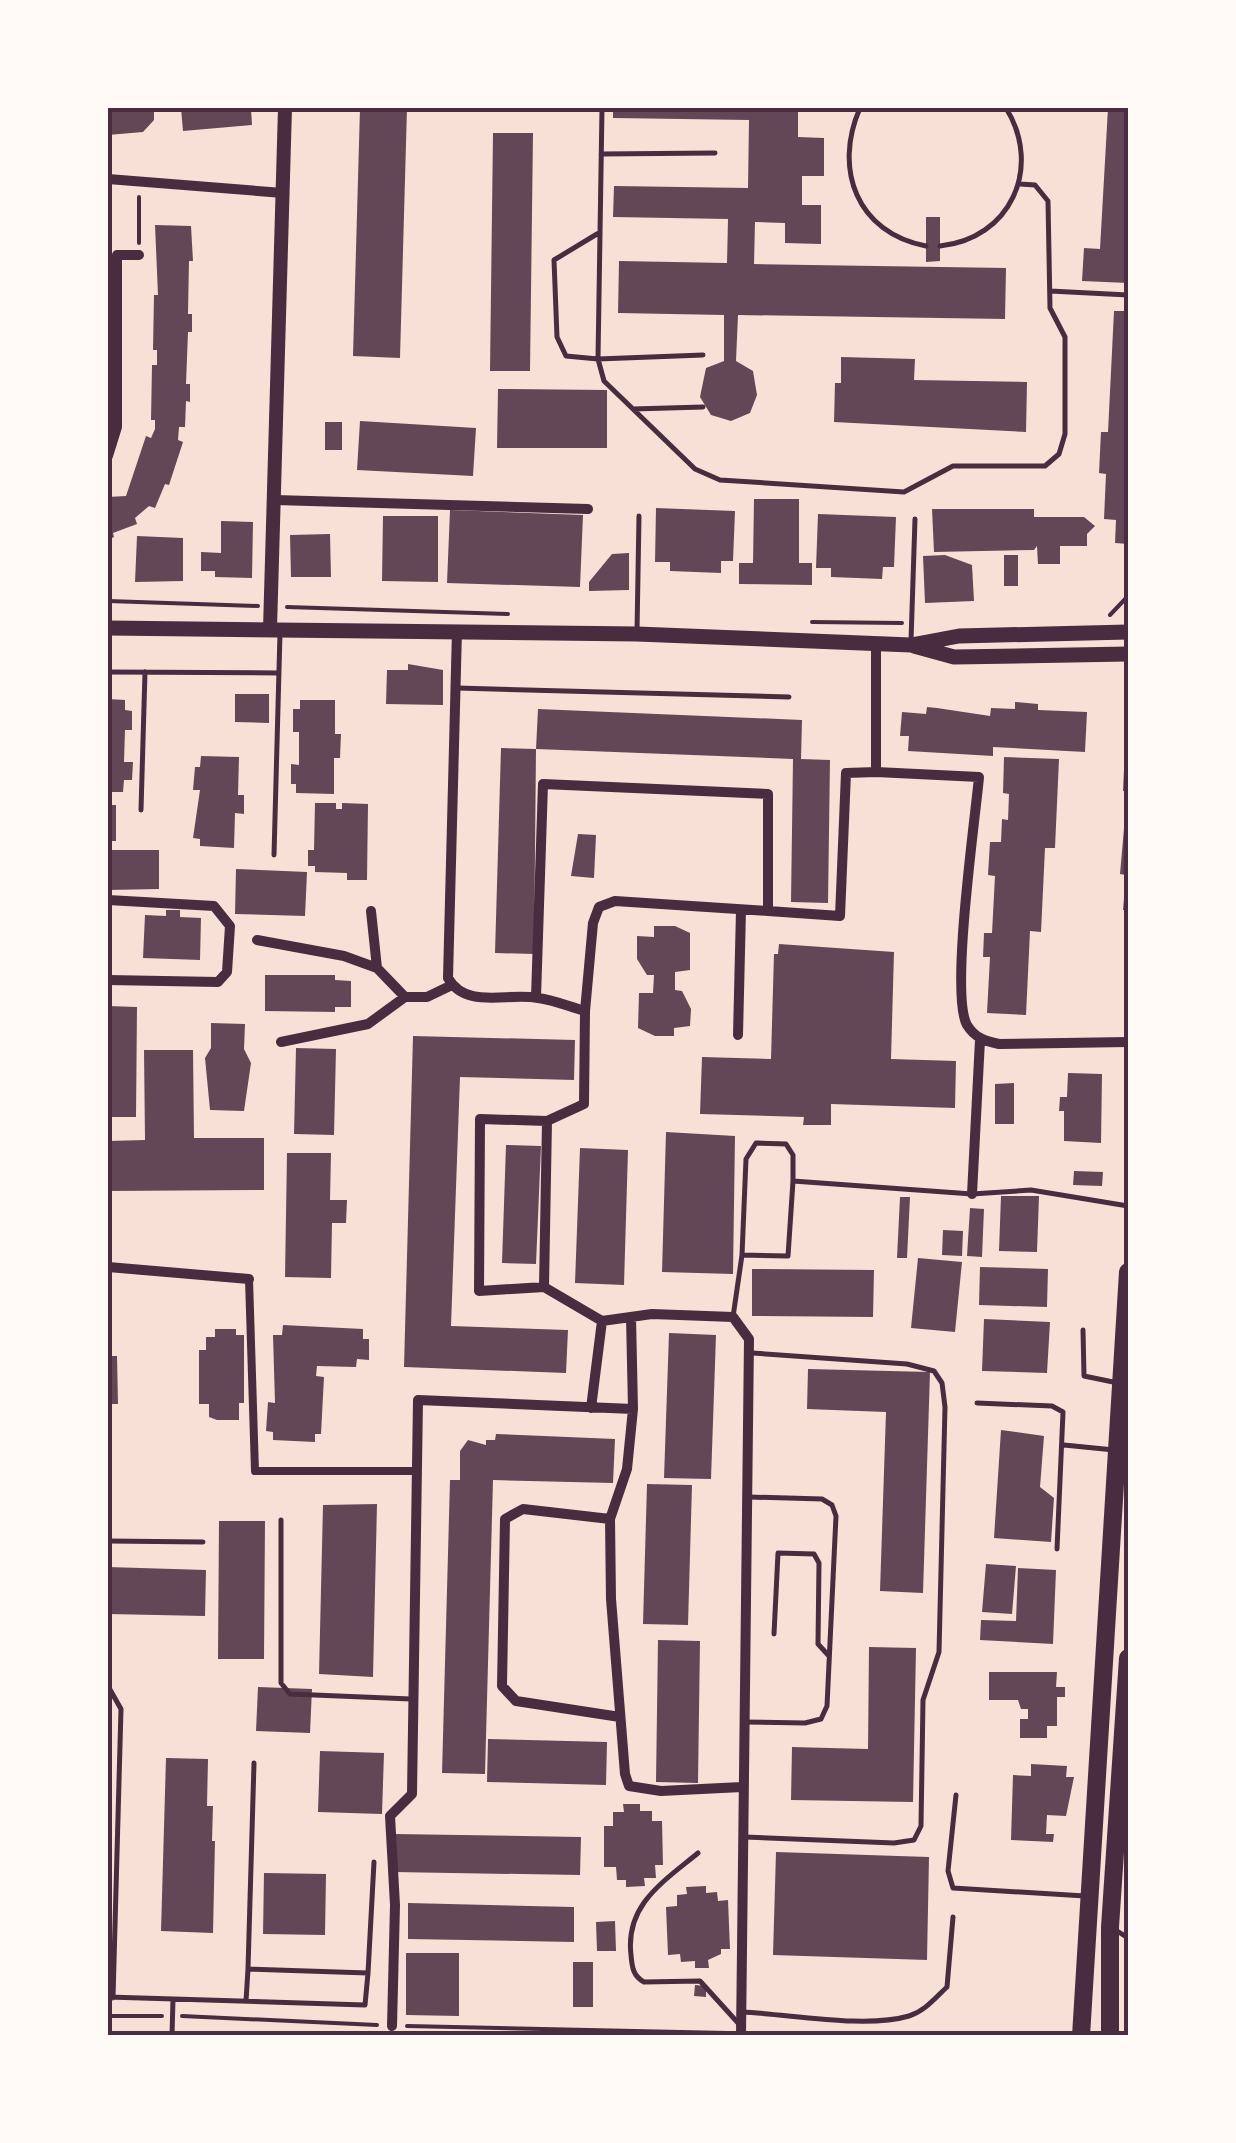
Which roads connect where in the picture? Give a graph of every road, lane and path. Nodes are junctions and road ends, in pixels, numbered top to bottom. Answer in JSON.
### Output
{"nodes":[{"id":1,"x":285,"y":108,"type":"edge"},
{"id":2,"x":602,"y":108,"type":"edge"},
{"id":3,"x":860,"y":108,"type":"edge"},
{"id":4,"x":1006,"y":108,"type":"edge"},
{"id":5,"x":601,"y":154,"type":"junction"},
{"id":6,"x":715,"y":154,"type":"dead end"},
{"id":7,"x":108,"y":180,"type":"edge"},
{"id":8,"x":139,"y":183,"type":"junction"},
{"id":9,"x":1020,"y":184,"type":"junction"},
{"id":10,"x":283,"y":192,"type":"junction"},
{"id":11,"x":597,"y":234,"type":"junction"},
{"id":12,"x":926,"y":246,"type":"dead end"},
{"id":13,"x":940,"y":246,"type":"dead end"},
{"id":14,"x":139,"y":255,"type":"joint"},
{"id":15,"x":1050,"y":291,"type":"junction"},
{"id":16,"x":1128,"y":296,"type":"edge"},
{"id":17,"x":703,"y":356,"type":"dead end"},
{"id":18,"x":598,"y":358,"type":"junction"},
{"id":19,"x":703,"y":408,"type":"dead end"},
{"id":20,"x":634,"y":409,"type":"junction"},
{"id":21,"x":108,"y":456,"type":"edge"},
{"id":22,"x":274,"y":500,"type":"junction"},
{"id":23,"x":588,"y":509,"type":"dead end"},
{"id":24,"x":639,"y":516,"type":"dead end"},
{"id":25,"x":915,"y":519,"type":"dead end"},
{"id":26,"x":108,"y":628,"type":"edge"},
{"id":27,"x":275,"y":629,"type":"junction"},
{"id":28,"x":457,"y":630,"type":"junction"},
{"id":29,"x":1128,"y":632,"type":"edge"},
{"id":30,"x":638,"y":634,"type":"junction"},
{"id":31,"x":876,"y":644,"type":"junction"},
{"id":32,"x":911,"y":645,"type":"junction"},
{"id":33,"x":1128,"y":654,"type":"edge"},
{"id":34,"x":108,"y":672,"type":"edge"},
{"id":35,"x":145,"y":672,"type":"junction"},
{"id":36,"x":279,"y":672,"type":"junction"},
{"id":37,"x":457,"y":688,"type":"junction"},
{"id":38,"x":789,"y":696,"type":"dead end"},
{"id":39,"x":876,"y":772,"type":"junction"},
{"id":40,"x":141,"y":810,"type":"dead end"},
{"id":41,"x":274,"y":855,"type":"dead end"},
{"id":42,"x":108,"y":900,"type":"edge"},
{"id":43,"x":741,"y":910,"type":"junction"},
{"id":44,"x":371,"y":911,"type":"dead end"},
{"id":45,"x":768,"y":911,"type":"junction"},
{"id":46,"x":258,"y":940,"type":"dead end"},
{"id":47,"x":378,"y":968,"type":"junction"},
{"id":48,"x":108,"y":980,"type":"edge"},
{"id":49,"x":452,"y":985,"type":"junction"},
{"id":50,"x":405,"y":996,"type":"junction"},
{"id":51,"x":536,"y":997,"type":"junction"},
{"id":52,"x":585,"y":1012,"type":"junction"},
{"id":53,"x":738,"y":1036,"type":"dead end"},
{"id":54,"x":980,"y":1040,"type":"junction"},
{"id":55,"x":282,"y":1042,"type":"dead end"},
{"id":56,"x":1128,"y":1042,"type":"edge"},
{"id":57,"x":547,"y":1121,"type":"junction"},
{"id":58,"x":793,"y":1180,"type":"junction"},
{"id":59,"x":972,"y":1194,"type":"junction"},
{"id":60,"x":1128,"y":1206,"type":"edge"},
{"id":61,"x":742,"y":1255,"type":"junction"},
{"id":62,"x":108,"y":1267,"type":"edge"},
{"id":63,"x":1128,"y":1272,"type":"edge"},
{"id":64,"x":249,"y":1279,"type":"joint"},
{"id":65,"x":544,"y":1287,"type":"junction"},
{"id":66,"x":631,"y":1317,"type":"junction"},
{"id":67,"x":733,"y":1317,"type":"junction"},
{"id":68,"x":602,"y":1320,"type":"junction"},
{"id":69,"x":1083,"y":1330,"type":"dead end"},
{"id":70,"x":749,"y":1353,"type":"junction"},
{"id":71,"x":1121,"y":1384,"type":"junction"},
{"id":72,"x":977,"y":1403,"type":"dead end"},
{"id":73,"x":591,"y":1408,"type":"junction"},
{"id":74,"x":633,"y":1410,"type":"junction"},
{"id":75,"x":1064,"y":1445,"type":"junction"},
{"id":76,"x":1117,"y":1450,"type":"junction"},
{"id":77,"x":417,"y":1471,"type":"junction"},
{"id":78,"x":746,"y":1497,"type":"junction"},
{"id":79,"x":610,"y":1518,"type":"junction"},
{"id":80,"x":281,"y":1520,"type":"dead end"},
{"id":81,"x":108,"y":1542,"type":"edge"},
{"id":82,"x":203,"y":1542,"type":"dead end"},
{"id":83,"x":1057,"y":1549,"type":"dead end"},
{"id":84,"x":774,"y":1634,"type":"dead end"},
{"id":85,"x":829,"y":1656,"type":"junction"},
{"id":86,"x":1128,"y":1658,"type":"edge"},
{"id":87,"x":108,"y":1686,"type":"edge"},
{"id":88,"x":412,"y":1699,"type":"junction"},
{"id":89,"x":620,"y":1717,"type":"junction"},
{"id":90,"x":742,"y":1722,"type":"junction"},
{"id":91,"x":254,"y":1763,"type":"dead end"},
{"id":92,"x":742,"y":1787,"type":"junction"},
{"id":93,"x":956,"y":1795,"type":"dead end"},
{"id":94,"x":742,"y":1837,"type":"junction"},
{"id":95,"x":698,"y":1853,"type":"dead end"},
{"id":96,"x":374,"y":1862,"type":"dead end"},
{"id":97,"x":1122,"y":1867,"type":"edge"},
{"id":98,"x":1088,"y":1896,"type":"junction"},
{"id":99,"x":1113,"y":1896,"type":"junction"},
{"id":100,"x":954,"y":1917,"type":"dead end"},
{"id":101,"x":1110,"y":1927,"type":"junction"},
{"id":102,"x":1128,"y":1938,"type":"edge"},
{"id":103,"x":248,"y":1969,"type":"junction"},
{"id":104,"x":368,"y":1973,"type":"junction"},
{"id":105,"x":110,"y":1998,"type":"edge"},
{"id":106,"x":172,"y":1999,"type":"junction"},
{"id":107,"x":246,"y":2001,"type":"junction"},
{"id":108,"x":742,"y":2012,"type":"junction"},
{"id":109,"x":108,"y":2016,"type":"edge"},
{"id":110,"x":172,"y":2016,"type":"junction"},
{"id":111,"x":392,"y":2026,"type":"junction"},
{"id":112,"x":741,"y":2031,"type":"edge"},
{"id":113,"x":172,"y":2036,"type":"edge"},
{"id":114,"x":842,"y":2036,"type":"edge"},
{"id":115,"x":1081,"y":2036,"type":"edge"},
{"id":116,"x":1110,"y":2036,"type":"edge"}],
"edges":[{"from":1,"to":10,"type":"street"},
{"from":2,"to":5,"type":"lane"},
{"from":3,"to":12,"type":"lane"},
{"from":4,"to":9,"type":"lane"},
{"from":5,"to":6,"type":"lane"},
{"from":5,"to":11,"type":"lane"},
{"from":7,"to":8,"type":"street"},
{"from":8,"to":10,"type":"street"},
{"from":8,"to":14,"type":"path"},
{"from":9,"to":13,"type":"lane"},
{"from":9,"to":15,"type":"lane"},
{"from":10,"to":22,"type":"street"},
{"from":11,"to":18,"type":"lane"},
{"from":11,"to":18,"type":"lane"},
{"from":14,"to":21,"type":"street"},
{"from":15,"to":16,"type":"lane"},
{"from":15,"to":20,"type":"lane"},
{"from":17,"to":18,"type":"lane"},
{"from":18,"to":20,"type":"lane"},
{"from":19,"to":20,"type":"lane"},
{"from":22,"to":23,"type":"street"},
{"from":22,"to":27,"type":"street"},
{"from":24,"to":30,"type":"lane"},
{"from":25,"to":32,"type":"lane"},
{"from":26,"to":27,"type":"main road"},
{"from":27,"to":28,"type":"main road"},
{"from":27,"to":36,"type":"lane"},
{"from":28,"to":30,"type":"main road"},
{"from":28,"to":37,"type":"street"},
{"from":29,"to":32,"type":"main road"},
{"from":30,"to":31,"type":"main road"},
{"from":31,"to":32,"type":"main road"},
{"from":31,"to":39,"type":"street"},
{"from":32,"to":33,"type":"main road"},
{"from":34,"to":35,"type":"lane"},
{"from":35,"to":36,"type":"lane"},
{"from":35,"to":40,"type":"lane"},
{"from":36,"to":41,"type":"lane"},
{"from":37,"to":38,"type":"lane"},
{"from":37,"to":49,"type":"street"},
{"from":39,"to":45,"type":"street"},
{"from":39,"to":54,"type":"street"},
{"from":42,"to":48,"type":"street"},
{"from":43,"to":45,"type":"street"},
{"from":43,"to":52,"type":"street"},
{"from":43,"to":53,"type":"street"},
{"from":44,"to":47,"type":"street"},
{"from":45,"to":51,"type":"street"},
{"from":46,"to":47,"type":"street"},
{"from":47,"to":50,"type":"street"},
{"from":49,"to":50,"type":"street"},
{"from":49,"to":51,"type":"street"},
{"from":50,"to":55,"type":"street"},
{"from":51,"to":52,"type":"street"},
{"from":52,"to":57,"type":"street"},
{"from":54,"to":56,"type":"street"},
{"from":54,"to":59,"type":"street"},
{"from":57,"to":65,"type":"street"},
{"from":57,"to":65,"type":"street"},
{"from":58,"to":59,"type":"lane"},
{"from":58,"to":61,"type":"lane"},
{"from":58,"to":61,"type":"lane"},
{"from":59,"to":60,"type":"lane"},
{"from":61,"to":67,"type":"lane"},
{"from":62,"to":64,"type":"street"},
{"from":63,"to":71,"type":"main road"},
{"from":64,"to":77,"type":"street"},
{"from":65,"to":68,"type":"street"},
{"from":66,"to":67,"type":"street"},
{"from":66,"to":68,"type":"street"},
{"from":66,"to":74,"type":"street"},
{"from":67,"to":70,"type":"street"},
{"from":68,"to":73,"type":"street"},
{"from":69,"to":71,"type":"lane"},
{"from":70,"to":78,"type":"street"},
{"from":70,"to":94,"type":"lane"},
{"from":71,"to":76,"type":"main road"},
{"from":72,"to":75,"type":"lane"},
{"from":73,"to":74,"type":"street"},
{"from":73,"to":77,"type":"street"},
{"from":74,"to":79,"type":"street"},
{"from":75,"to":76,"type":"lane"},
{"from":75,"to":83,"type":"lane"},
{"from":76,"to":98,"type":"main road"},
{"from":77,"to":88,"type":"street"},
{"from":78,"to":85,"type":"lane"},
{"from":78,"to":90,"type":"street"},
{"from":79,"to":89,"type":"street"},
{"from":79,"to":89,"type":"street"},
{"from":80,"to":88,"type":"lane"},
{"from":81,"to":82,"type":"lane"},
{"from":84,"to":85,"type":"lane"},
{"from":85,"to":90,"type":"lane"},
{"from":86,"to":97,"type":"main road"},
{"from":87,"to":105,"type":"lane"},
{"from":88,"to":111,"type":"street"},
{"from":89,"to":92,"type":"street"},
{"from":90,"to":92,"type":"street"},
{"from":91,"to":103,"type":"lane"},
{"from":92,"to":94,"type":"street"},
{"from":93,"to":98,"type":"lane"},
{"from":94,"to":108,"type":"street"},
{"from":95,"to":112,"type":"lane"},
{"from":96,"to":104,"type":"lane"},
{"from":97,"to":99,"type":"main road"},
{"from":98,"to":99,"type":"lane"},
{"from":98,"to":115,"type":"main road"},
{"from":99,"to":101,"type":"main road"},
{"from":100,"to":108,"type":"lane"},
{"from":101,"to":102,"type":"lane"},
{"from":101,"to":116,"type":"main road"},
{"from":103,"to":104,"type":"lane"},
{"from":103,"to":107,"type":"lane"},
{"from":104,"to":107,"type":"lane"},
{"from":105,"to":106,"type":"lane"},
{"from":106,"to":107,"type":"lane"},
{"from":106,"to":110,"type":"lane"},
{"from":108,"to":112,"type":"street"},
{"from":109,"to":110,"type":"path"},
{"from":110,"to":111,"type":"path"},
{"from":110,"to":113,"type":"lane"},
{"from":111,"to":112,"type":"path"},
{"from":112,"to":114,"type":"path"}]}
